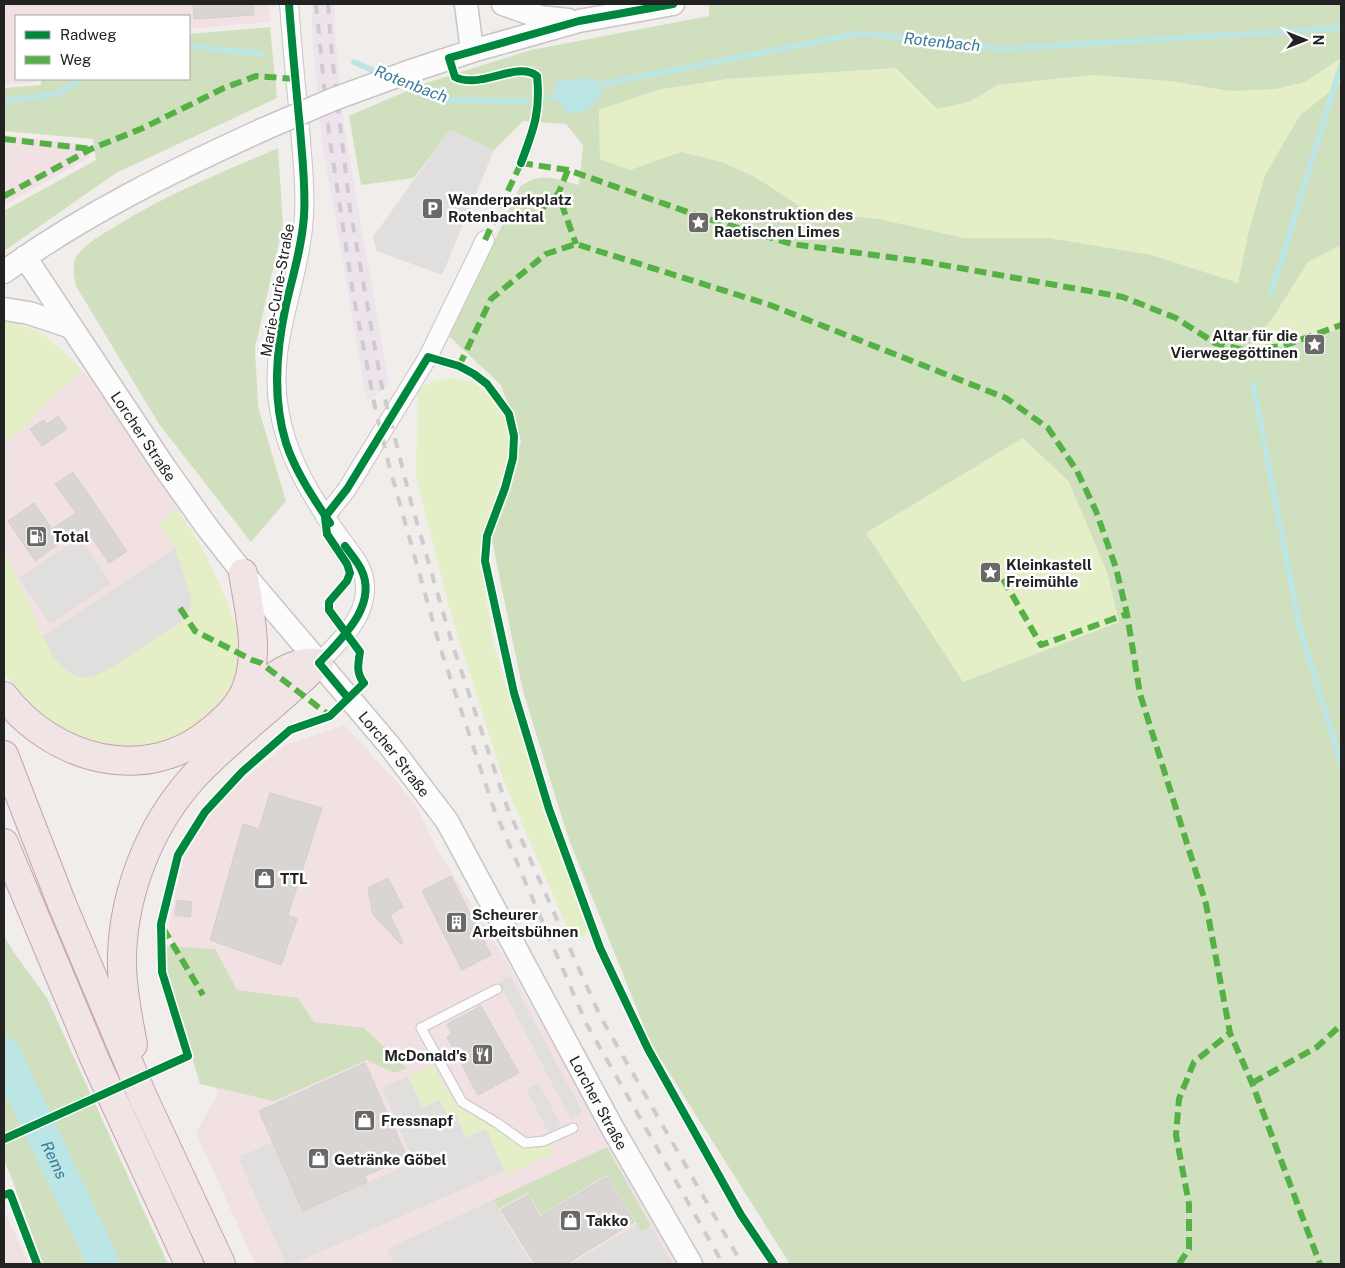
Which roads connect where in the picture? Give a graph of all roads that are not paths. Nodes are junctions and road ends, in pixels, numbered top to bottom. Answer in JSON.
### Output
{"nodes":[{"id":1,"x":289,"y":4,"type":"edge"},
{"id":2,"x":466,"y":4,"type":"edge"},
{"id":3,"x":503,"y":4,"type":"edge"},
{"id":4,"x":673,"y":4,"type":"edge"},
{"id":5,"x":579,"y":21,"type":"junction"},
{"id":6,"x":472,"y":51,"type":"junction"},
{"id":7,"x":485,"y":240,"type":"dead end"},
{"id":8,"x":25,"y":257,"type":"junction"},
{"id":9,"x":4,"y":272,"type":"edge"},
{"id":10,"x":4,"y":309,"type":"edge"},
{"id":11,"x":71,"y":327,"type":"junction"},
{"id":12,"x":326,"y":517,"type":"junction"},
{"id":13,"x":243,"y":574,"type":"junction"},
{"id":14,"x":319,"y":663,"type":"junction"},
{"id":15,"x":4,"y":696,"type":"edge"},
{"id":16,"x":237,"y":706,"type":"junction"},
{"id":17,"x":4,"y":755,"type":"edge"},
{"id":18,"x":4,"y":842,"type":"edge"},
{"id":19,"x":497,"y":989,"type":"dead end"},
{"id":20,"x":143,"y":1097,"type":"junction"},
{"id":21,"x":573,"y":1128,"type":"dead end"},
{"id":22,"x":189,"y":1264,"type":"edge"},
{"id":23,"x":221,"y":1264,"type":"edge"},
{"id":24,"x":691,"y":1264,"type":"edge"}],
"edges":[{"from":1,"to":12,"type":"street","name":"Marie-Curie-Straße"},
{"from":2,"to":6,"type":"street"},
{"from":3,"to":5,"type":"street"},
{"from":4,"to":5,"type":"street"},
{"from":5,"to":6,"type":"street"},
{"from":6,"to":8,"type":"street","bridge":true},
{"from":7,"to":12,"type":"street"},
{"from":8,"to":9,"type":"street"},
{"from":8,"to":11,"type":"street","name":"Lorcher Straße"},
{"from":10,"to":11,"type":"street"},
{"from":11,"to":13,"type":"street","name":"Lorcher Straße"},
{"from":12,"to":14,"type":"street","name":"Marie-Curie-Straße"},
{"from":13,"to":14,"type":"street","name":"Lorcher Straße"},
{"from":13,"to":16,"type":"highway"},
{"from":14,"to":16,"type":"highway"},
{"from":14,"to":20,"type":"highway"},
{"from":14,"to":24,"type":"street","name":"Lorcher Straße"},
{"from":15,"to":16,"type":"highway"},
{"from":17,"to":20,"type":"highway"},
{"from":18,"to":22,"type":"highway"},
{"from":19,"to":21,"type":"lane"},
{"from":20,"to":23,"type":"highway"}]}
